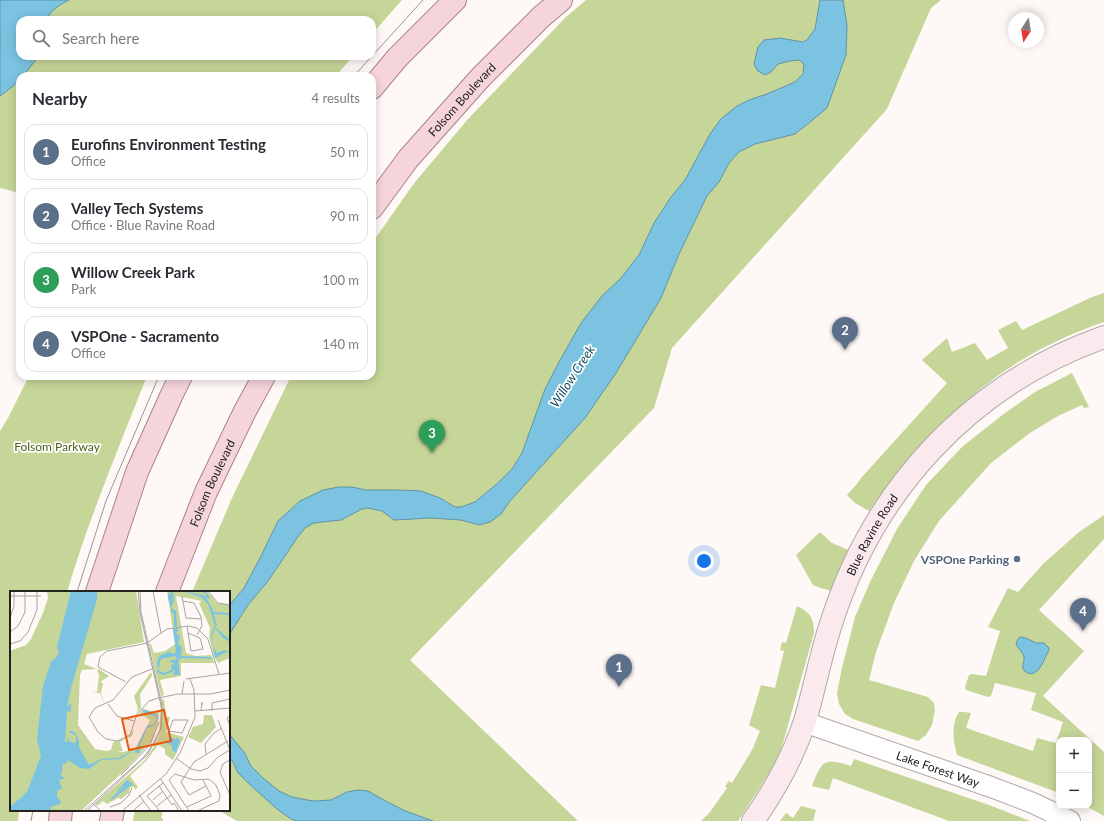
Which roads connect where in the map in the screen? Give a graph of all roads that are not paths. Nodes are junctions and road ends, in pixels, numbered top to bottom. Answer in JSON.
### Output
{"nodes":[{"id":1,"x":455,"y":0,"type":"edge"},
{"id":2,"x":561,"y":0,"type":"edge"},
{"id":3,"x":376,"y":83,"type":"edge"},
{"id":4,"x":376,"y":203,"type":"edge"},
{"id":5,"x":1104,"y":337,"type":"edge"},
{"id":6,"x":179,"y":380,"type":"edge"},
{"id":7,"x":262,"y":380,"type":"edge"},
{"id":8,"x":97,"y":591,"type":"edge"},
{"id":9,"x":167,"y":591,"type":"edge"},
{"id":10,"x":804,"y":722,"type":"junction"},
{"id":11,"x":61,"y":811,"type":"edge"},
{"id":12,"x":113,"y":811,"type":"edge"},
{"id":13,"x":60,"y":821,"type":"edge"},
{"id":14,"x":111,"y":821,"type":"edge"},
{"id":15,"x":752,"y":821,"type":"edge"},
{"id":16,"x":1070,"y":821,"type":"edge"}],
"edges":[{"from":1,"to":3,"type":"main road"},
{"from":2,"to":4,"type":"main road","name":"Folsom Boulevard"},
{"from":5,"to":10,"type":"street","name":"Blue Ravine Road"},
{"from":6,"to":8,"type":"main road"},
{"from":7,"to":9,"type":"main road","name":"Folsom Boulevard"},
{"from":10,"to":15,"type":"street","name":"Blue Ravine Road"},
{"from":10,"to":16,"type":"street","name":"Lake Forest Way"},
{"from":11,"to":13,"type":"main road"},
{"from":12,"to":14,"type":"main road"}]}
